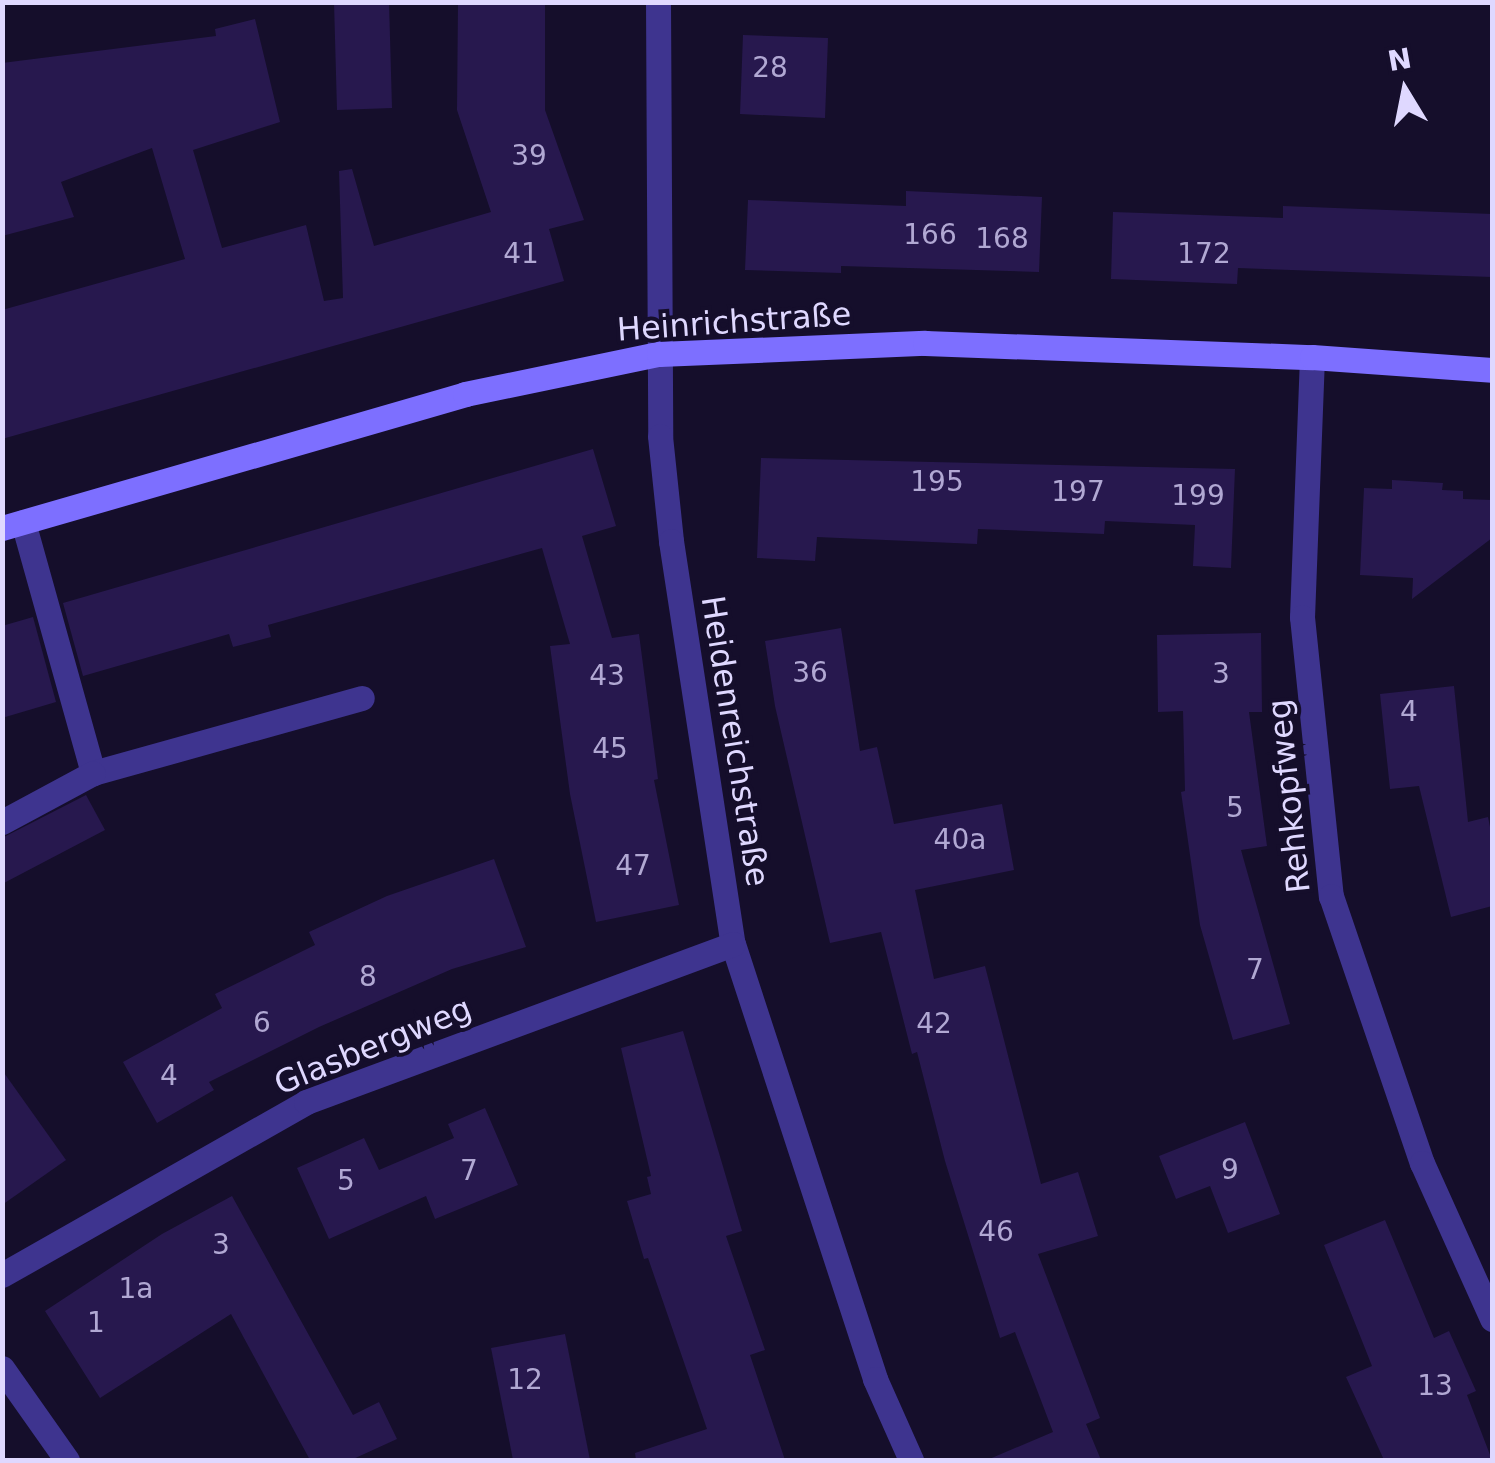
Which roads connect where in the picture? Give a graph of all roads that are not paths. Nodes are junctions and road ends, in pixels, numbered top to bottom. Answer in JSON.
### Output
{"nodes":[{"id":1,"x":658,"y":2,"type":"edge"},
{"id":2,"x":659,"y":354,"type":"junction"},
{"id":3,"x":1312,"y":357,"type":"junction"},
{"id":4,"x":1492,"y":370,"type":"edge"},
{"id":5,"x":12,"y":525,"type":"edge"},
{"id":6,"x":362,"y":698,"type":"dead end"},
{"id":7,"x":93,"y":773,"type":"junction"},
{"id":8,"x":2,"y":822,"type":"edge"},
{"id":9,"x":734,"y":944,"type":"junction"},
{"id":10,"x":2,"y":1275,"type":"edge"},
{"id":11,"x":1492,"y":1319,"type":"edge"},
{"id":12,"x":2,"y":1368,"type":"edge"},
{"id":13,"x":67,"y":1460,"type":"edge"},
{"id":14,"x":911,"y":1460,"type":"edge"}],
"edges":[{"from":1,"to":2,"type":"street","name":"Heidenreichstraße"},
{"from":2,"to":3,"type":"main road","name":"Heinrichstraße"},
{"from":2,"to":5,"type":"main road","name":"Heinrichstraße"},
{"from":2,"to":9,"type":"street","name":"Heidenreichstraße"},
{"from":3,"to":4,"type":"main road","name":"Heinrichstraße"},
{"from":3,"to":11,"type":"street","name":"Rehkopfweg"},
{"from":5,"to":7,"type":"street"},
{"from":6,"to":7,"type":"street"},
{"from":7,"to":8,"type":"street"},
{"from":9,"to":10,"type":"street","name":"Glasbergweg"},
{"from":9,"to":14,"type":"street","name":"Heidenreichstraße"},
{"from":12,"to":13,"type":"street"}]}
